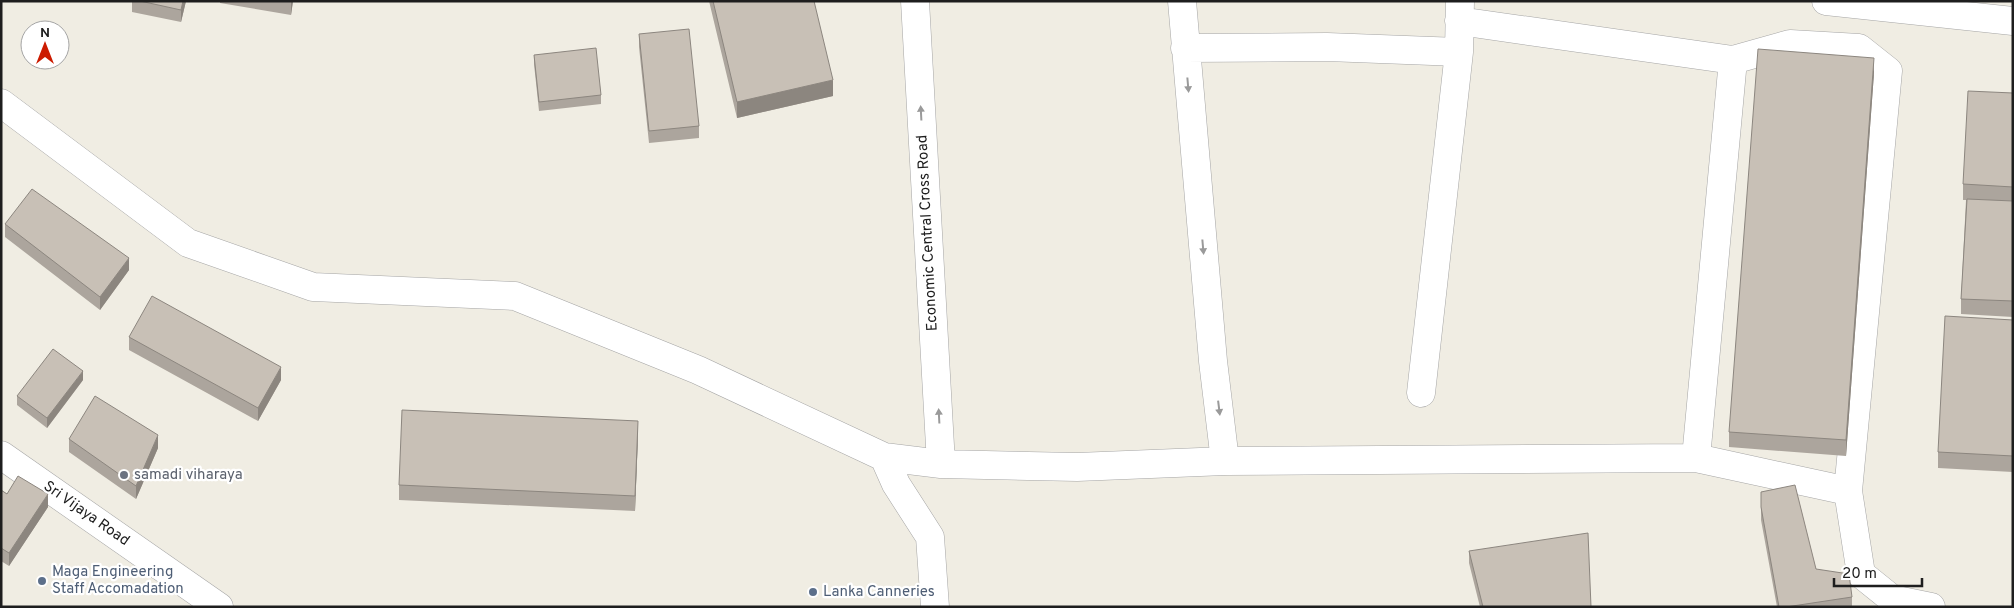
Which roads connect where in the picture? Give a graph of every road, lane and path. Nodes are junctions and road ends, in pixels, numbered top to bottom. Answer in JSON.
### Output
{"nodes":[{"id":1,"x":915,"y":1,"type":"edge"},
{"id":2,"x":1182,"y":1,"type":"edge"},
{"id":3,"x":1826,"y":1,"type":"edge"},
{"id":4,"x":1459,"y":11,"type":"edge"},
{"id":5,"x":2013,"y":21,"type":"edge"},
{"id":6,"x":1185,"y":48,"type":"junction"},
{"id":7,"x":1459,"y":52,"type":"junction"},
{"id":8,"x":1732,"y":60,"type":"junction"},
{"id":9,"x":1,"y":103,"type":"edge"},
{"id":10,"x":1422,"y":393,"type":"dead end"},
{"id":11,"x":1,"y":455,"type":"edge"},
{"id":12,"x":884,"y":457,"type":"junction"},
{"id":13,"x":1696,"y":458,"type":"junction"},
{"id":14,"x":1225,"y":461,"type":"junction"},
{"id":15,"x":941,"y":464,"type":"junction"},
{"id":16,"x":1848,"y":491,"type":"junction"},
{"id":17,"x":219,"y":607,"type":"edge"},
{"id":18,"x":935,"y":607,"type":"edge"},
{"id":19,"x":1932,"y":607,"type":"edge"}],
"edges":[{"from":15,"to":1,"type":"street","name":"Economic Central Cross Road","one_way":true},
{"from":2,"to":6,"type":"street"},
{"from":3,"to":5,"type":"street"},
{"from":4,"to":7,"type":"street"},
{"from":4,"to":8,"type":"street"},
{"from":6,"to":7,"type":"street"},
{"from":6,"to":14,"type":"street","one_way":true},
{"from":7,"to":10,"type":"street"},
{"from":8,"to":13,"type":"street"},
{"from":8,"to":16,"type":"street"},
{"from":9,"to":12,"type":"street"},
{"from":11,"to":17,"type":"street","name":"Sri Vijaya Road"},
{"from":12,"to":15,"type":"street"},
{"from":12,"to":18,"type":"street"},
{"from":13,"to":14,"type":"street"},
{"from":13,"to":16,"type":"street"},
{"from":14,"to":15,"type":"street"},
{"from":16,"to":19,"type":"street"}]}
